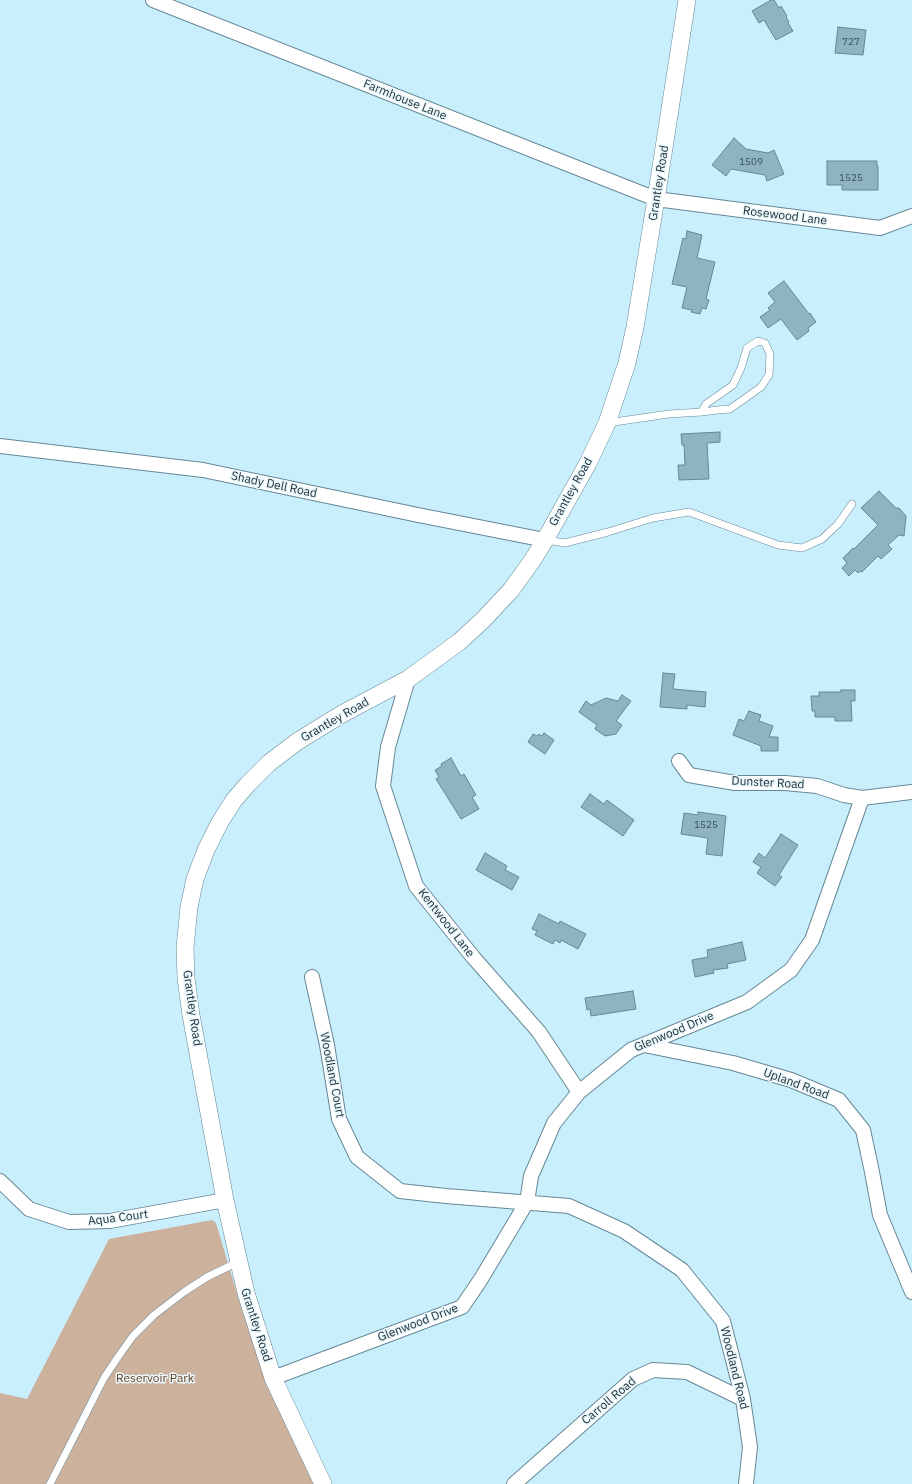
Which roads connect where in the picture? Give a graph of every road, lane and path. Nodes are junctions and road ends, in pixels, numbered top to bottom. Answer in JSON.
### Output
{"nodes":[{"id":1,"x":153,"y":0,"type":"edge"},
{"id":2,"x":687,"y":0,"type":"edge"},
{"id":3,"x":656,"y":199,"type":"junction"},
{"id":4,"x":912,"y":216,"type":"edge"},
{"id":5,"x":701,"y":412,"type":"junction"},
{"id":6,"x":607,"y":423,"type":"junction"},
{"id":7,"x":0,"y":446,"type":"edge"},
{"id":8,"x":852,"y":504,"type":"dead end"},
{"id":9,"x":545,"y":540,"type":"junction"},
{"id":10,"x":408,"y":679,"type":"junction"},
{"id":11,"x":679,"y":761,"type":"dead end"},
{"id":12,"x":912,"y":792,"type":"edge"},
{"id":13,"x":862,"y":798,"type":"junction"},
{"id":14,"x":312,"y":976,"type":"dead end"},
{"id":15,"x":643,"y":1045,"type":"junction"},
{"id":16,"x":579,"y":1092,"type":"junction"},
{"id":17,"x":0,"y":1180,"type":"edge"},
{"id":18,"x":225,"y":1200,"type":"junction"},
{"id":19,"x":527,"y":1202,"type":"junction"},
{"id":20,"x":239,"y":1262,"type":"junction"},
{"id":21,"x":912,"y":1292,"type":"edge"},
{"id":22,"x":273,"y":1378,"type":"junction"},
{"id":23,"x":743,"y":1398,"type":"junction"},
{"id":24,"x":50,"y":1484,"type":"edge"},
{"id":25,"x":323,"y":1484,"type":"edge"},
{"id":26,"x":514,"y":1484,"type":"edge"},
{"id":27,"x":746,"y":1484,"type":"edge"}],
"edges":[{"from":1,"to":3,"type":"street","name":"Farmhouse Lane"},
{"from":2,"to":3,"type":"street","name":"Grantley Road"},
{"from":3,"to":4,"type":"street","name":"Rosewood Lane"},
{"from":3,"to":6,"type":"street","name":"Grantley Road"},
{"from":5,"to":5,"type":"lane"},
{"from":5,"to":6,"type":"lane"},
{"from":6,"to":9,"type":"street","name":"Grantley Road"},
{"from":7,"to":9,"type":"street","name":"Shady Dell Road"},
{"from":8,"to":9,"type":"lane"},
{"from":9,"to":10,"type":"street","name":"Grantley Road"},
{"from":10,"to":16,"type":"street","name":"Kentwood Lane"},
{"from":10,"to":18,"type":"street","name":"Grantley Road"},
{"from":11,"to":13,"type":"street","name":"Dunster Road"},
{"from":12,"to":13,"type":"street"},
{"from":13,"to":15,"type":"street","name":"Glenwood Drive"},
{"from":14,"to":19,"type":"street","name":"Woodland Court"},
{"from":15,"to":16,"type":"street","name":"Glenwood Drive"},
{"from":15,"to":21,"type":"street","name":"Upland Road"},
{"from":16,"to":19,"type":"street","name":"Glenwood Drive"},
{"from":17,"to":18,"type":"street","name":"Aqua Court"},
{"from":18,"to":20,"type":"street","name":"Grantley Road"},
{"from":19,"to":22,"type":"street","name":"Glenwood Drive"},
{"from":19,"to":23,"type":"street","name":"Woodland Road"},
{"from":20,"to":22,"type":"street","name":"Grantley Road"},
{"from":20,"to":24,"type":"lane"},
{"from":22,"to":25,"type":"street","name":"Grantley Road"},
{"from":23,"to":26,"type":"street","name":"Carroll Road"},
{"from":23,"to":27,"type":"street","name":"Woodland Road"}]}
